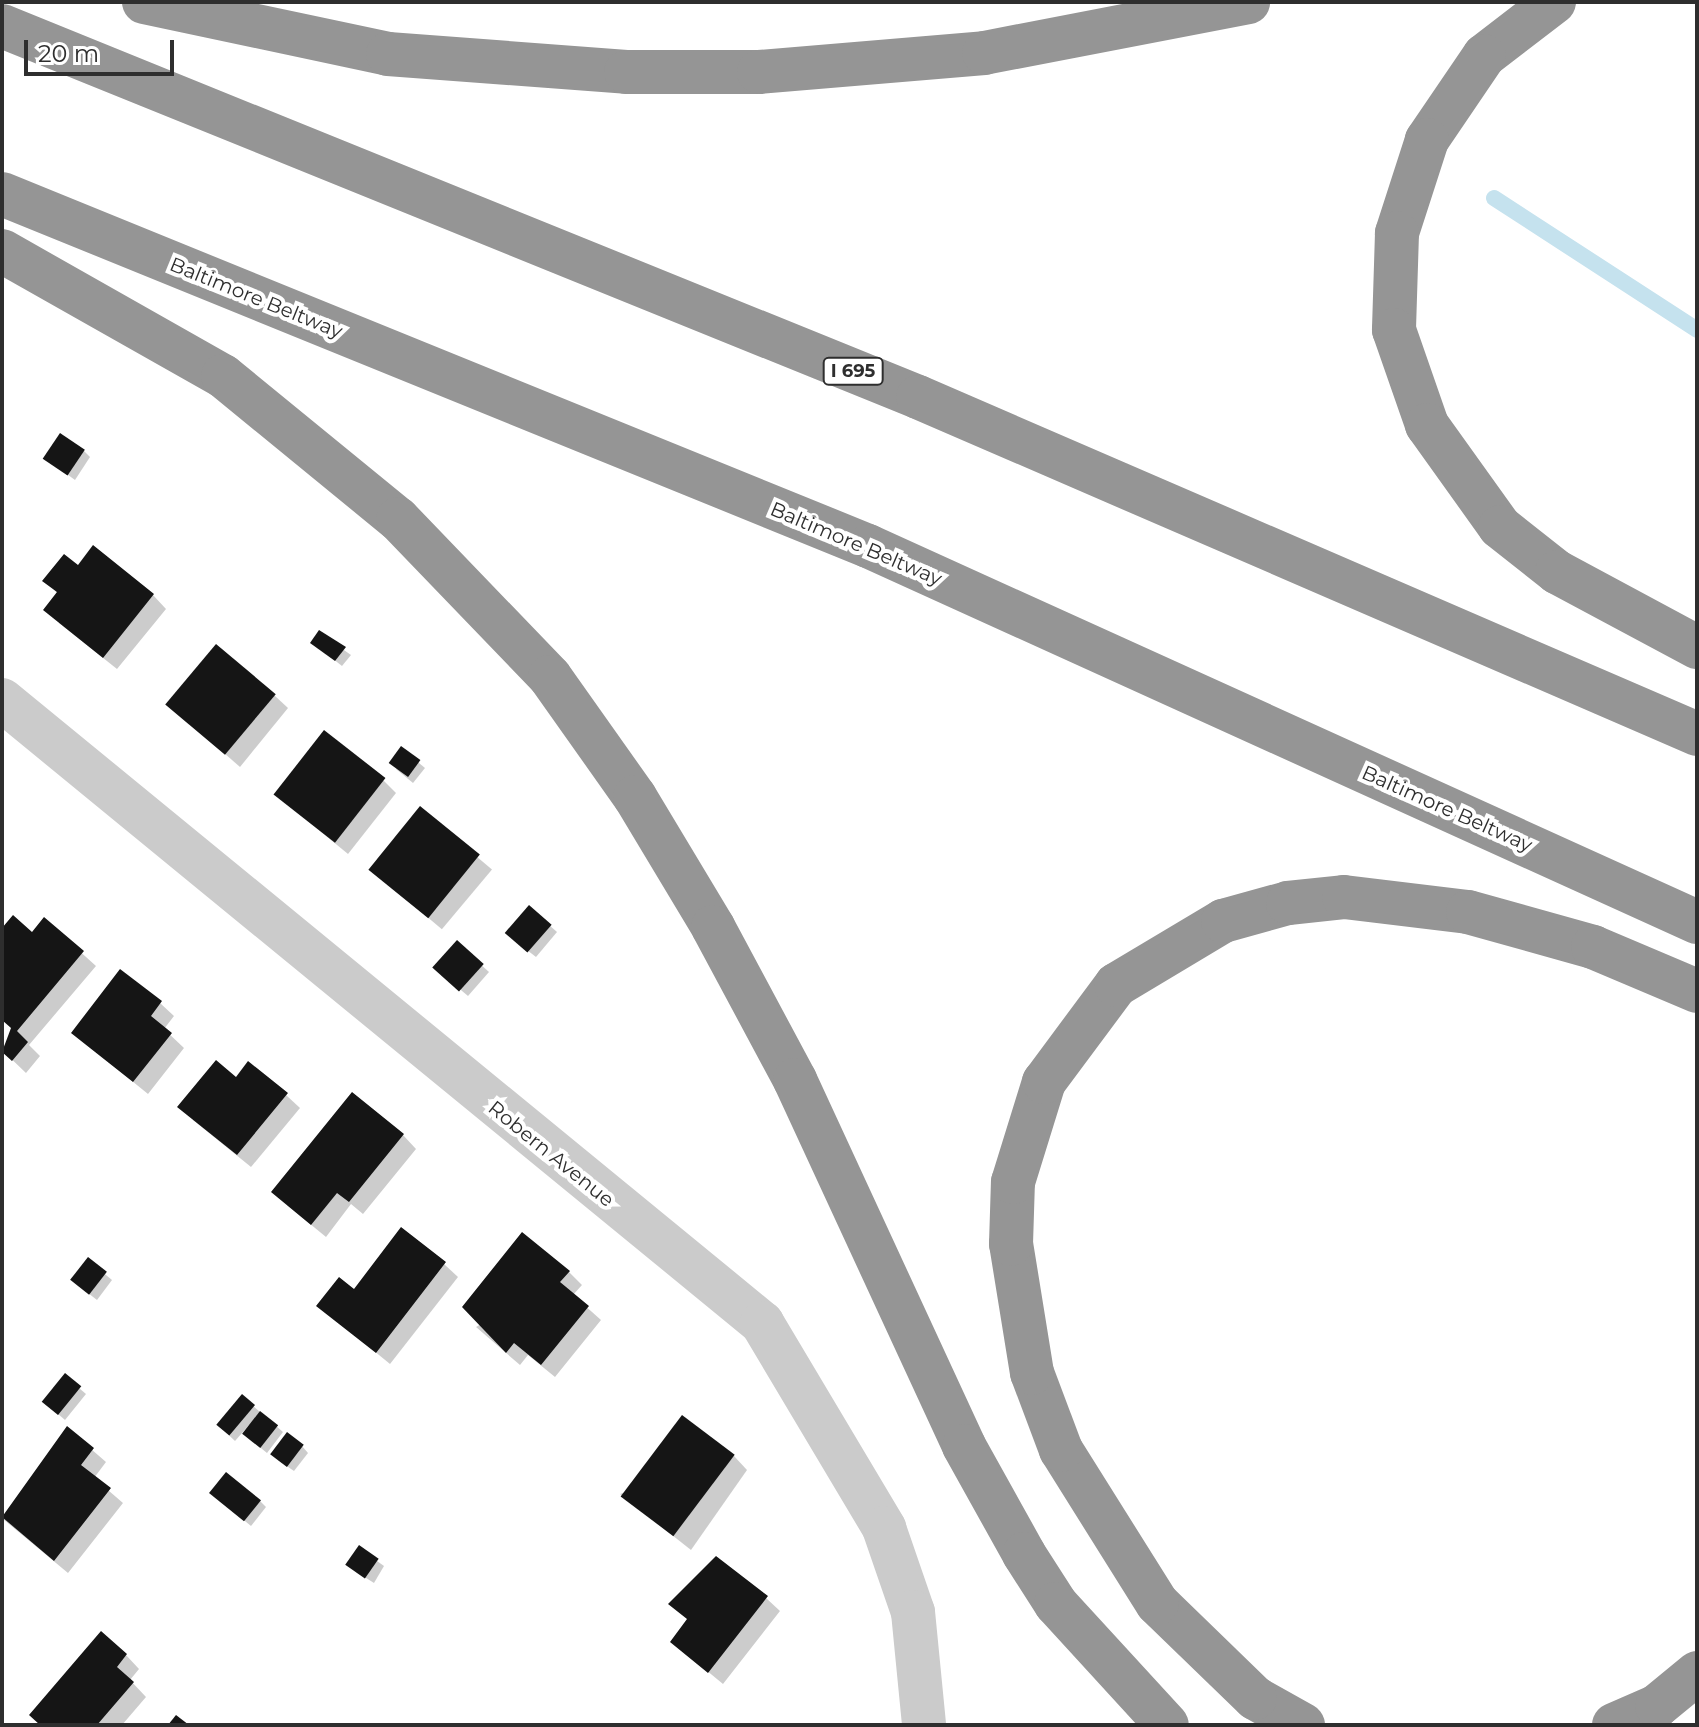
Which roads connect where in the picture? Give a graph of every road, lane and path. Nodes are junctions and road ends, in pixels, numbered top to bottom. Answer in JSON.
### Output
{"nodes":[{"id":1,"x":144,"y":2,"type":"edge"},
{"id":2,"x":1248,"y":2,"type":"edge"},
{"id":3,"x":1554,"y":2,"type":"edge"},
{"id":4,"x":2,"y":26,"type":"edge"},
{"id":5,"x":2,"y":194,"type":"edge"},
{"id":6,"x":2,"y":251,"type":"edge"},
{"id":7,"x":1697,"y":647,"type":"edge"},
{"id":8,"x":2,"y":700,"type":"edge"},
{"id":9,"x":1697,"y":734,"type":"edge"},
{"id":10,"x":1697,"y":922,"type":"edge"},
{"id":11,"x":1697,"y":991,"type":"edge"},
{"id":12,"x":1697,"y":1673,"type":"edge"},
{"id":13,"x":924,"y":1725,"type":"edge"},
{"id":14,"x":1167,"y":1725,"type":"edge"},
{"id":15,"x":1303,"y":1725,"type":"edge"},
{"id":16,"x":1614,"y":1725,"type":"edge"}],
"edges":[{"from":1,"to":2,"type":"highway"},
{"from":3,"to":7,"type":"highway"},
{"from":4,"to":9,"type":"highway","number":"I 695"},
{"from":5,"to":10,"type":"highway","name":"Baltimore Beltway"},
{"from":6,"to":14,"type":"highway"},
{"from":8,"to":13,"type":"street","name":"Robern Avenue"},
{"from":11,"to":15,"type":"highway"},
{"from":12,"to":16,"type":"highway"}]}
